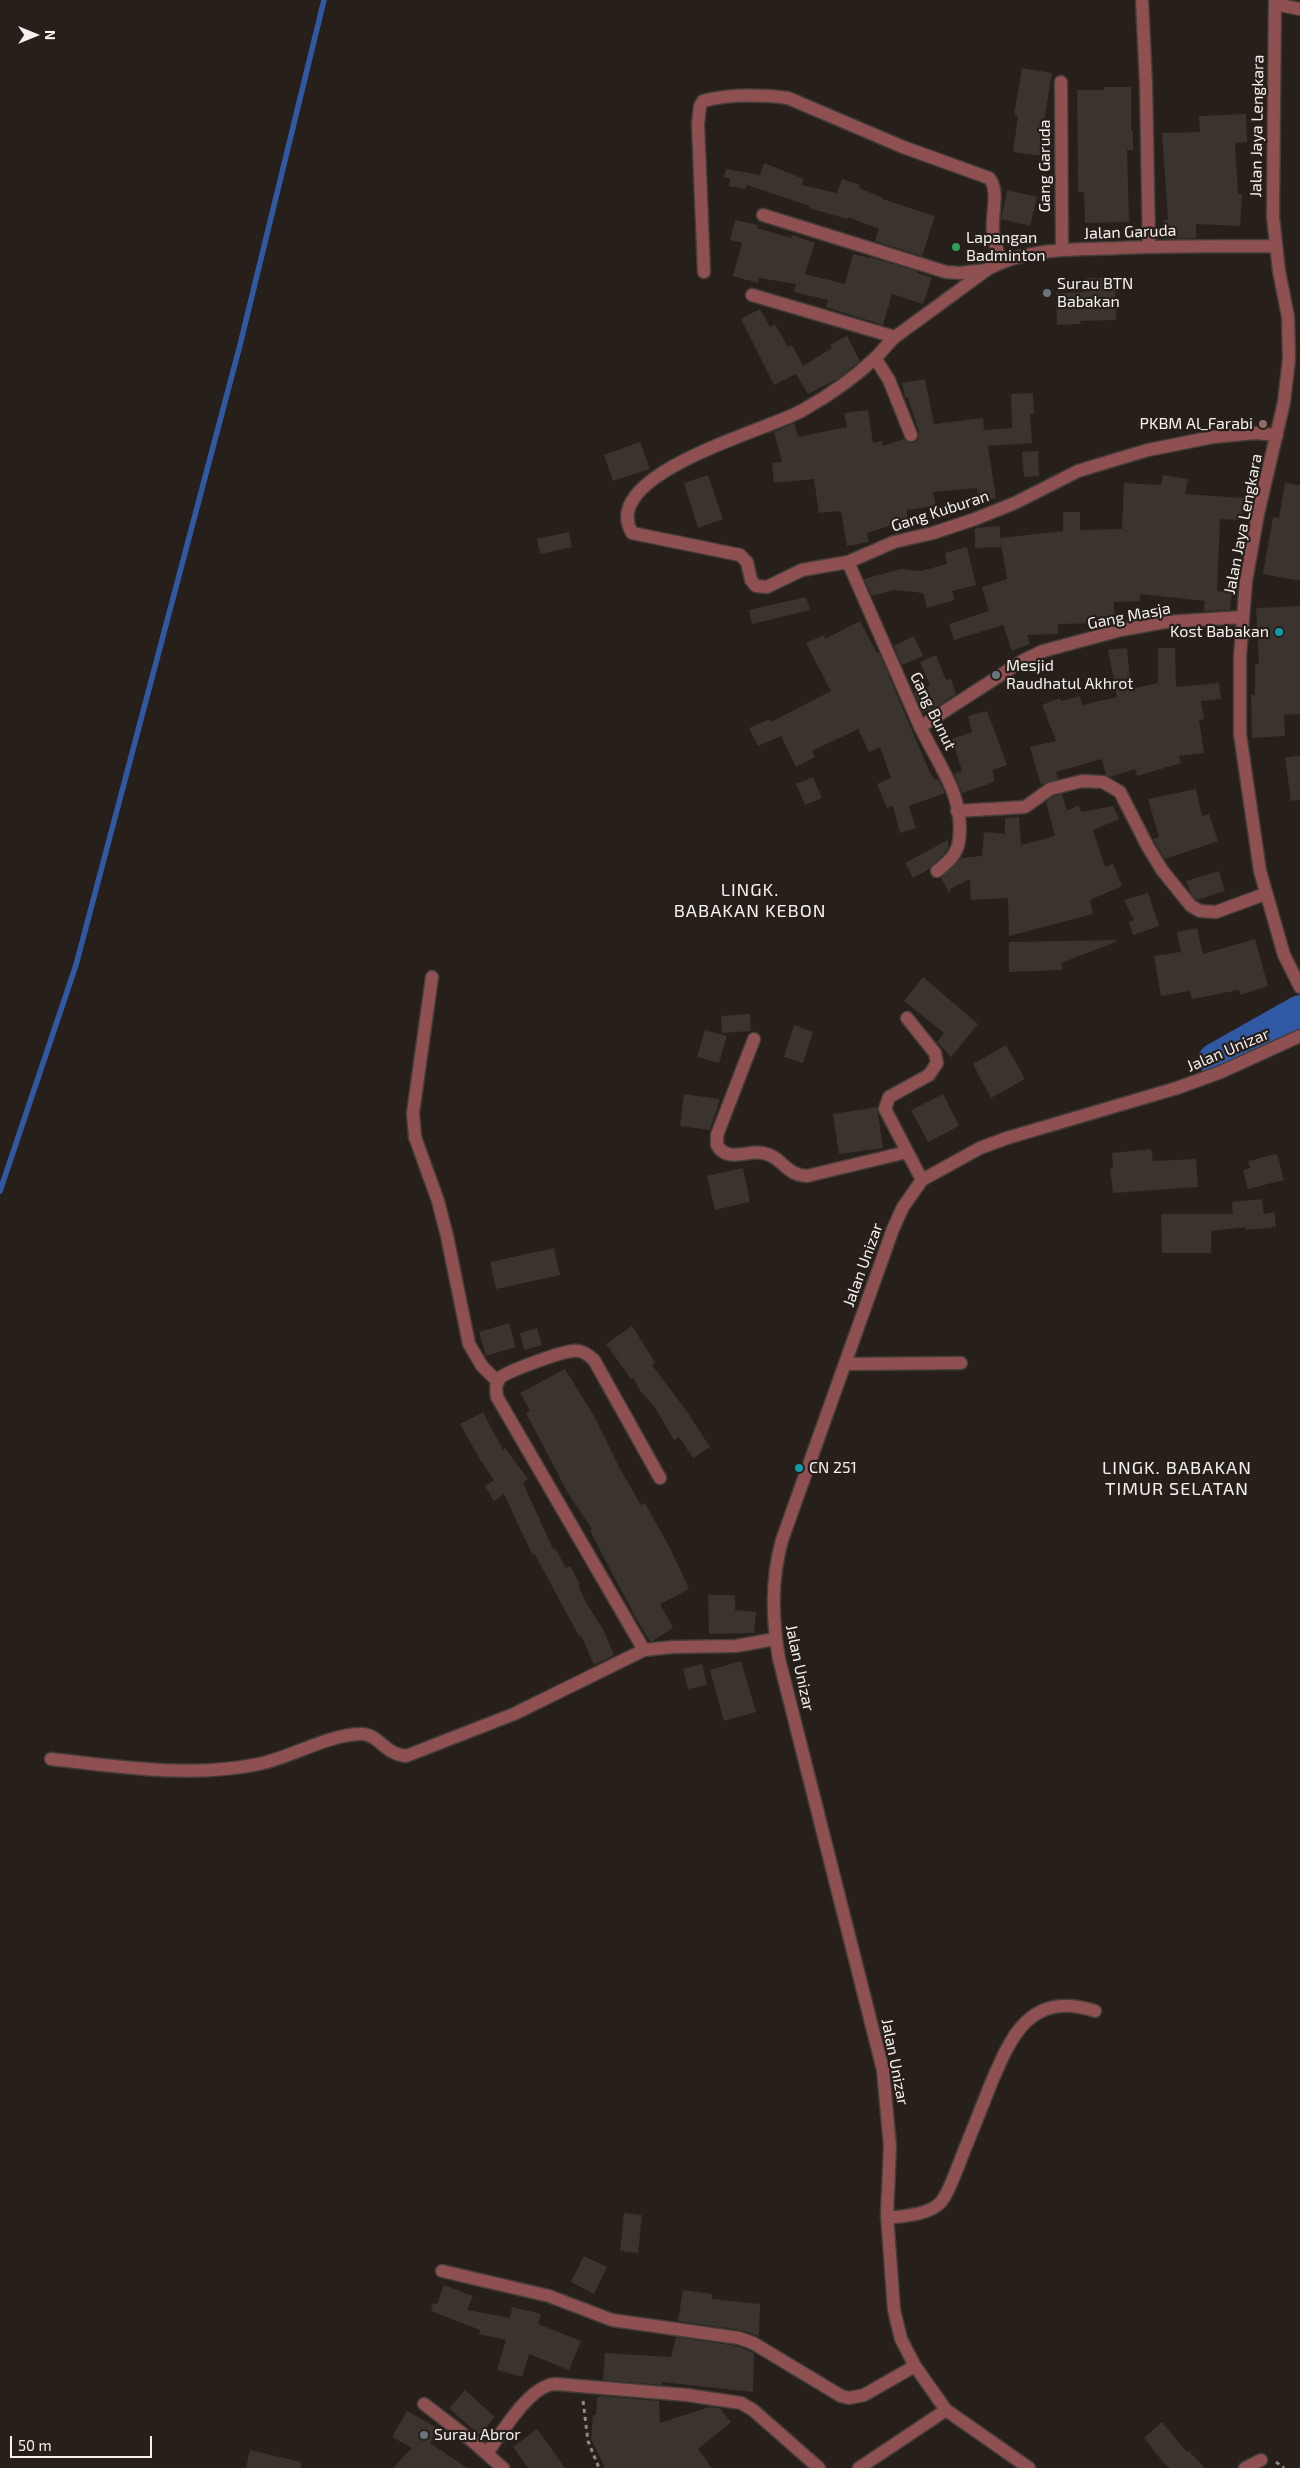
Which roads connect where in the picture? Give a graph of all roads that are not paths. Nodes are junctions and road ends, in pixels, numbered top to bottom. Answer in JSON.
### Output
{"nodes":[{"id":1,"x":1142,"y":0,"type":"edge"},
{"id":2,"x":1275,"y":2,"type":"edge"},
{"id":3,"x":1300,"y":9,"type":"edge"},
{"id":4,"x":1061,"y":82,"type":"dead end"},
{"id":5,"x":763,"y":215,"type":"dead end"},
{"id":6,"x":1276,"y":246,"type":"junction"},
{"id":7,"x":1149,"y":247,"type":"junction"},
{"id":8,"x":1062,"y":250,"type":"junction"},
{"id":9,"x":1001,"y":262,"type":"junction"},
{"id":10,"x":988,"y":269,"type":"junction"},
{"id":11,"x":704,"y":272,"type":"dead end"},
{"id":12,"x":752,"y":295,"type":"dead end"},
{"id":13,"x":895,"y":337,"type":"junction"},
{"id":14,"x":875,"y":358,"type":"junction"},
{"id":15,"x":911,"y":435,"type":"dead end"},
{"id":16,"x":1277,"y":435,"type":"junction"},
{"id":17,"x":632,"y":533,"type":"joint"},
{"id":18,"x":848,"y":562,"type":"junction"},
{"id":19,"x":1243,"y":618,"type":"junction"},
{"id":20,"x":920,"y":727,"type":"junction"},
{"id":21,"x":958,"y":811,"type":"junction"},
{"id":22,"x":937,"y":871,"type":"dead end"},
{"id":23,"x":1265,"y":894,"type":"junction"},
{"id":24,"x":432,"y":976,"type":"dead end"},
{"id":25,"x":1298,"y":983,"type":"edge"},
{"id":26,"x":907,"y":1018,"type":"dead end"},
{"id":27,"x":1300,"y":1036,"type":"edge"},
{"id":28,"x":754,"y":1040,"type":"dead end"},
{"id":29,"x":908,"y":1155,"type":"junction"},
{"id":30,"x":920,"y":1176,"type":"junction"},
{"id":31,"x":961,"y":1363,"type":"dead end"},
{"id":32,"x":845,"y":1364,"type":"junction"},
{"id":33,"x":498,"y":1382,"type":"junction"},
{"id":34,"x":660,"y":1478,"type":"dead end"},
{"id":35,"x":776,"y":1639,"type":"junction"},
{"id":36,"x":644,"y":1650,"type":"junction"},
{"id":37,"x":51,"y":1759,"type":"dead end"},
{"id":38,"x":1095,"y":2011,"type":"dead end"},
{"id":39,"x":887,"y":2218,"type":"junction"},
{"id":40,"x":442,"y":2271,"type":"dead end"},
{"id":41,"x":915,"y":2366,"type":"junction"},
{"id":42,"x":424,"y":2404,"type":"dead end"},
{"id":43,"x":946,"y":2410,"type":"junction"},
{"id":44,"x":487,"y":2453,"type":"junction"},
{"id":45,"x":1261,"y":2460,"type":"dead end"},
{"id":46,"x":503,"y":2468,"type":"edge"},
{"id":47,"x":819,"y":2468,"type":"edge"},
{"id":48,"x":858,"y":2468,"type":"edge"},
{"id":49,"x":1030,"y":2468,"type":"edge"},
{"id":50,"x":1245,"y":2468,"type":"edge"}],
"edges":[{"from":1,"to":7,"type":"street"},
{"from":2,"to":3,"type":"street"},
{"from":2,"to":6,"type":"street","name":"Jalan Jaya Lengkara"},
{"from":4,"to":8,"type":"street","name":"Gang Garuda"},
{"from":5,"to":10,"type":"street","name":"Jalan Garuda"},
{"from":6,"to":7,"type":"street","name":"Jalan Garuda"},
{"from":6,"to":16,"type":"street","name":"Jalan Jaya Lengkara"},
{"from":7,"to":8,"type":"street","name":"Jalan Garuda"},
{"from":8,"to":9,"type":"street","name":"Jalan Garuda"},
{"from":9,"to":10,"type":"street","name":"Jalan Garuda"},
{"from":9,"to":11,"type":"street"},
{"from":10,"to":13,"type":"street","name":"Jalan Garuda"},
{"from":12,"to":13,"type":"street"},
{"from":13,"to":14,"type":"street","name":"Jalan Garuda"},
{"from":14,"to":15,"type":"street"},
{"from":14,"to":17,"type":"street","name":"Jalan Garuda"},
{"from":16,"to":18,"type":"street","name":"Gang Kuburan"},
{"from":16,"to":19,"type":"street","name":"Jalan Jaya Lengkara"},
{"from":17,"to":18,"type":"street","name":"Gang Kuburan"},
{"from":18,"to":20,"type":"street","name":"Gang Bunut"},
{"from":19,"to":20,"type":"street","name":"Gang Masja"},
{"from":19,"to":23,"type":"street","name":"Jalan Jaya Lengkara"},
{"from":20,"to":21,"type":"street","name":"Gang Bunut"},
{"from":21,"to":22,"type":"street","name":"Gang Bunut"},
{"from":21,"to":23,"type":"street"},
{"from":23,"to":25,"type":"street","name":"Jalan Jaya Lengkara"},
{"from":24,"to":33,"type":"street"},
{"from":26,"to":29,"type":"street"},
{"from":27,"to":30,"type":"street","name":"Jalan Unizar"},
{"from":28,"to":29,"type":"street"},
{"from":29,"to":30,"type":"street"},
{"from":30,"to":32,"type":"street","name":"Jalan Unizar"},
{"from":31,"to":32,"type":"street"},
{"from":32,"to":35,"type":"street","name":"Jalan Unizar"},
{"from":33,"to":34,"type":"street"},
{"from":33,"to":36,"type":"street"},
{"from":35,"to":36,"type":"street"},
{"from":35,"to":39,"type":"street","name":"Jalan Unizar"},
{"from":36,"to":37,"type":"street"},
{"from":38,"to":39,"type":"street"},
{"from":39,"to":41,"type":"street","name":"Jalan Unizar"},
{"from":40,"to":41,"type":"street"},
{"from":41,"to":43,"type":"street","name":"Jalan Unizar"},
{"from":42,"to":44,"type":"street"},
{"from":43,"to":48,"type":"street"},
{"from":43,"to":49,"type":"street","name":"Jalan Unizar"},
{"from":44,"to":46,"type":"street"},
{"from":44,"to":47,"type":"street"},
{"from":45,"to":50,"type":"street"}]}
